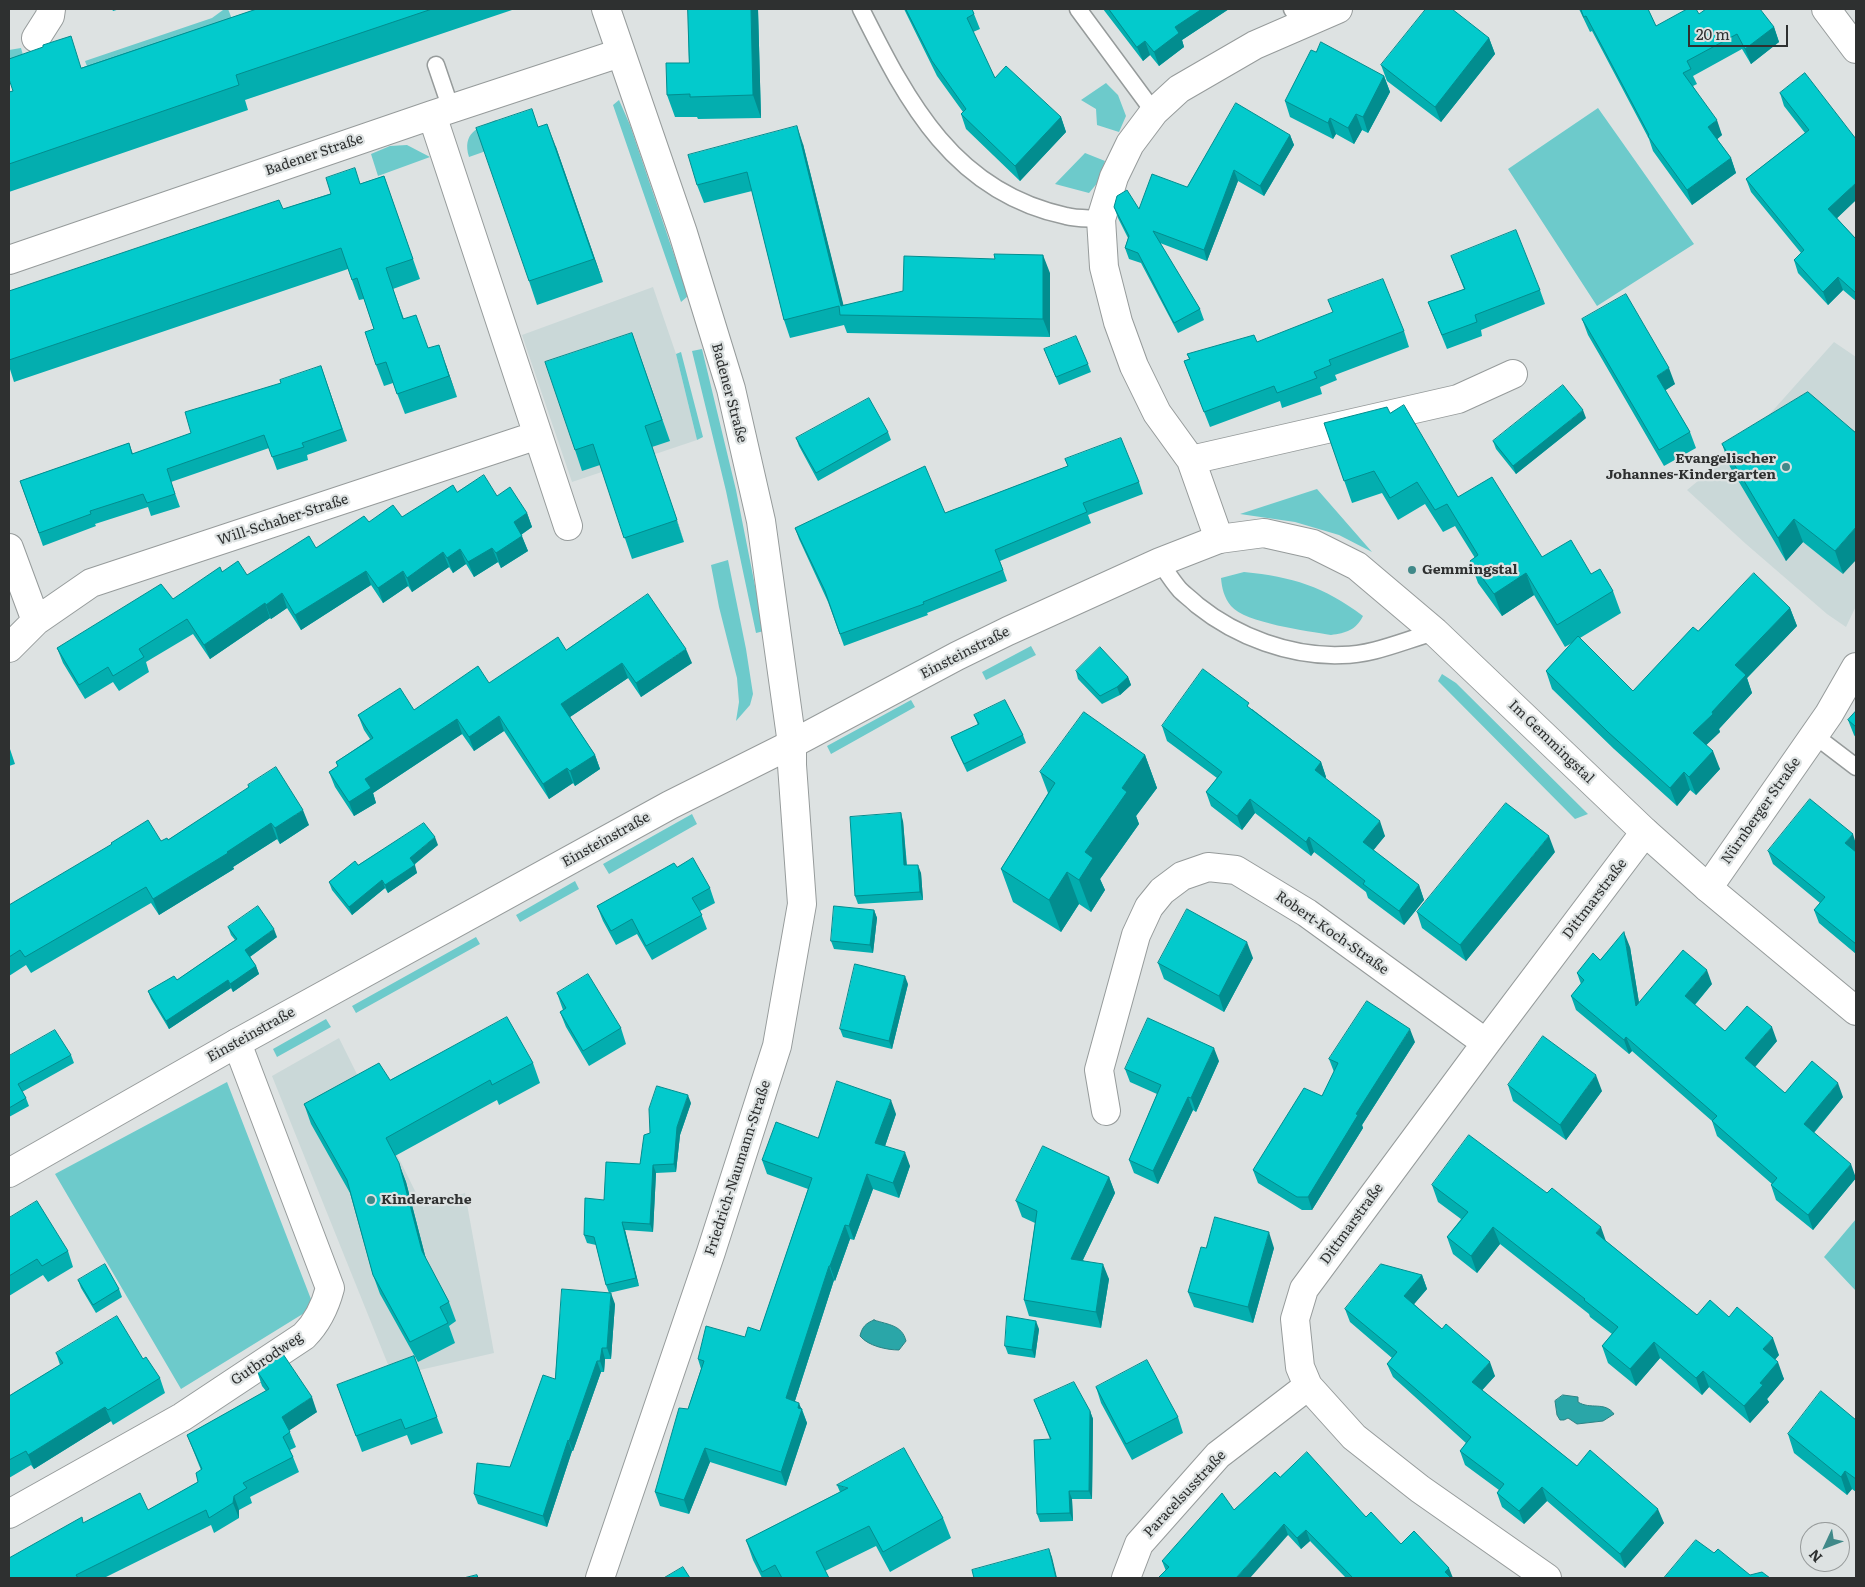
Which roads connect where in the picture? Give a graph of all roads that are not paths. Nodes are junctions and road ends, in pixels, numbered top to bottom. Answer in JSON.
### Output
{"nodes":[{"id":1,"x":51,"y":9,"type":"edge"},
{"id":2,"x":606,"y":9,"type":"edge"},
{"id":3,"x":861,"y":9,"type":"edge"},
{"id":4,"x":1078,"y":9,"type":"edge"},
{"id":5,"x":1338,"y":9,"type":"edge"},
{"id":6,"x":1826,"y":9,"type":"edge"},
{"id":7,"x":1297,"y":16,"type":"edge"},
{"id":8,"x":36,"y":38,"type":"dead end"},
{"id":9,"x":1856,"y":49,"type":"edge"},
{"id":10,"x":620,"y":53,"type":"junction"},
{"id":11,"x":436,"y":65,"type":"dead end"},
{"id":12,"x":441,"y":112,"type":"junction"},
{"id":13,"x":1154,"y":112,"type":"junction"},
{"id":14,"x":1100,"y":219,"type":"junction"},
{"id":15,"x":9,"y":260,"type":"edge"},
{"id":16,"x":1513,"y":374,"type":"dead end"},
{"id":17,"x":538,"y":435,"type":"junction"},
{"id":18,"x":1191,"y":460,"type":"junction"},
{"id":19,"x":568,"y":526,"type":"dead end"},
{"id":20,"x":1219,"y":539,"type":"junction"},
{"id":21,"x":9,"y":548,"type":"edge"},
{"id":22,"x":1160,"y":562,"type":"junction"},
{"id":23,"x":36,"y":620,"type":"junction"},
{"id":24,"x":1435,"y":632,"type":"junction"},
{"id":25,"x":9,"y":648,"type":"edge"},
{"id":26,"x":1856,"y":667,"type":"edge"},
{"id":27,"x":1814,"y":735,"type":"junction"},
{"id":28,"x":792,"y":744,"type":"junction"},
{"id":29,"x":1856,"y":767,"type":"edge"},
{"id":30,"x":1645,"y":832,"type":"junction"},
{"id":31,"x":1708,"y":888,"type":"junction"},
{"id":32,"x":1856,"y":1011,"type":"edge"},
{"id":33,"x":237,"y":1043,"type":"junction"},
{"id":34,"x":1486,"y":1043,"type":"junction"},
{"id":35,"x":1106,"y":1110,"type":"dead end"},
{"id":36,"x":9,"y":1173,"type":"edge"},
{"id":37,"x":1308,"y":1386,"type":"junction"},
{"id":38,"x":9,"y":1514,"type":"edge"},
{"id":39,"x":600,"y":1578,"type":"edge"},
{"id":40,"x":1126,"y":1578,"type":"edge"},
{"id":41,"x":1547,"y":1578,"type":"edge"}],
"edges":[{"from":1,"to":8,"type":"street"},
{"from":2,"to":10,"type":"street","name":"Badener Straße"},
{"from":3,"to":14,"type":"lane"},
{"from":4,"to":13,"type":"lane"},
{"from":5,"to":7,"type":"street"},
{"from":6,"to":9,"type":"street"},
{"from":7,"to":13,"type":"street"},
{"from":10,"to":12,"type":"street","name":"Badener Straße"},
{"from":10,"to":28,"type":"street","name":"Badener Straße"},
{"from":11,"to":12,"type":"lane"},
{"from":12,"to":15,"type":"street","name":"Badener Straße"},
{"from":12,"to":17,"type":"street"},
{"from":13,"to":14,"type":"street"},
{"from":14,"to":18,"type":"street"},
{"from":16,"to":18,"type":"street"},
{"from":17,"to":19,"type":"street"},
{"from":17,"to":23,"type":"street","name":"Will-Schaber-Straße"},
{"from":18,"to":20,"type":"street"},
{"from":20,"to":22,"type":"street","name":"Einsteinstraße"},
{"from":20,"to":24,"type":"street","name":"Im Gemmingstal"},
{"from":21,"to":23,"type":"street"},
{"from":22,"to":24,"type":"lane"},
{"from":22,"to":28,"type":"street","name":"Einsteinstraße"},
{"from":23,"to":25,"type":"street","name":"Will-Schaber-Straße"},
{"from":24,"to":30,"type":"street","name":"Im Gemmingstal"},
{"from":26,"to":27,"type":"street","name":"Nürnberger Straße"},
{"from":27,"to":29,"type":"lane"},
{"from":27,"to":31,"type":"street","name":"Nürnberger Straße"},
{"from":28,"to":33,"type":"street","name":"Einsteinstraße"},
{"from":28,"to":39,"type":"street","name":"Friedrich-Naumann-Straße"},
{"from":30,"to":31,"type":"street","name":"Im Gemmingstal"},
{"from":30,"to":34,"type":"street","name":"Dittmarstraße"},
{"from":31,"to":32,"type":"street","name":"Im Gemmingstal"},
{"from":33,"to":36,"type":"street","name":"Einsteinstraße"},
{"from":33,"to":38,"type":"street","name":"Gutbrodweg"},
{"from":34,"to":35,"type":"street","name":"Robert-Koch-Straße"},
{"from":34,"to":37,"type":"street","name":"Dittmarstraße"},
{"from":37,"to":40,"type":"street","name":"Paracelsusstraße"},
{"from":37,"to":41,"type":"street","name":"Dittmarstraße"}]}
